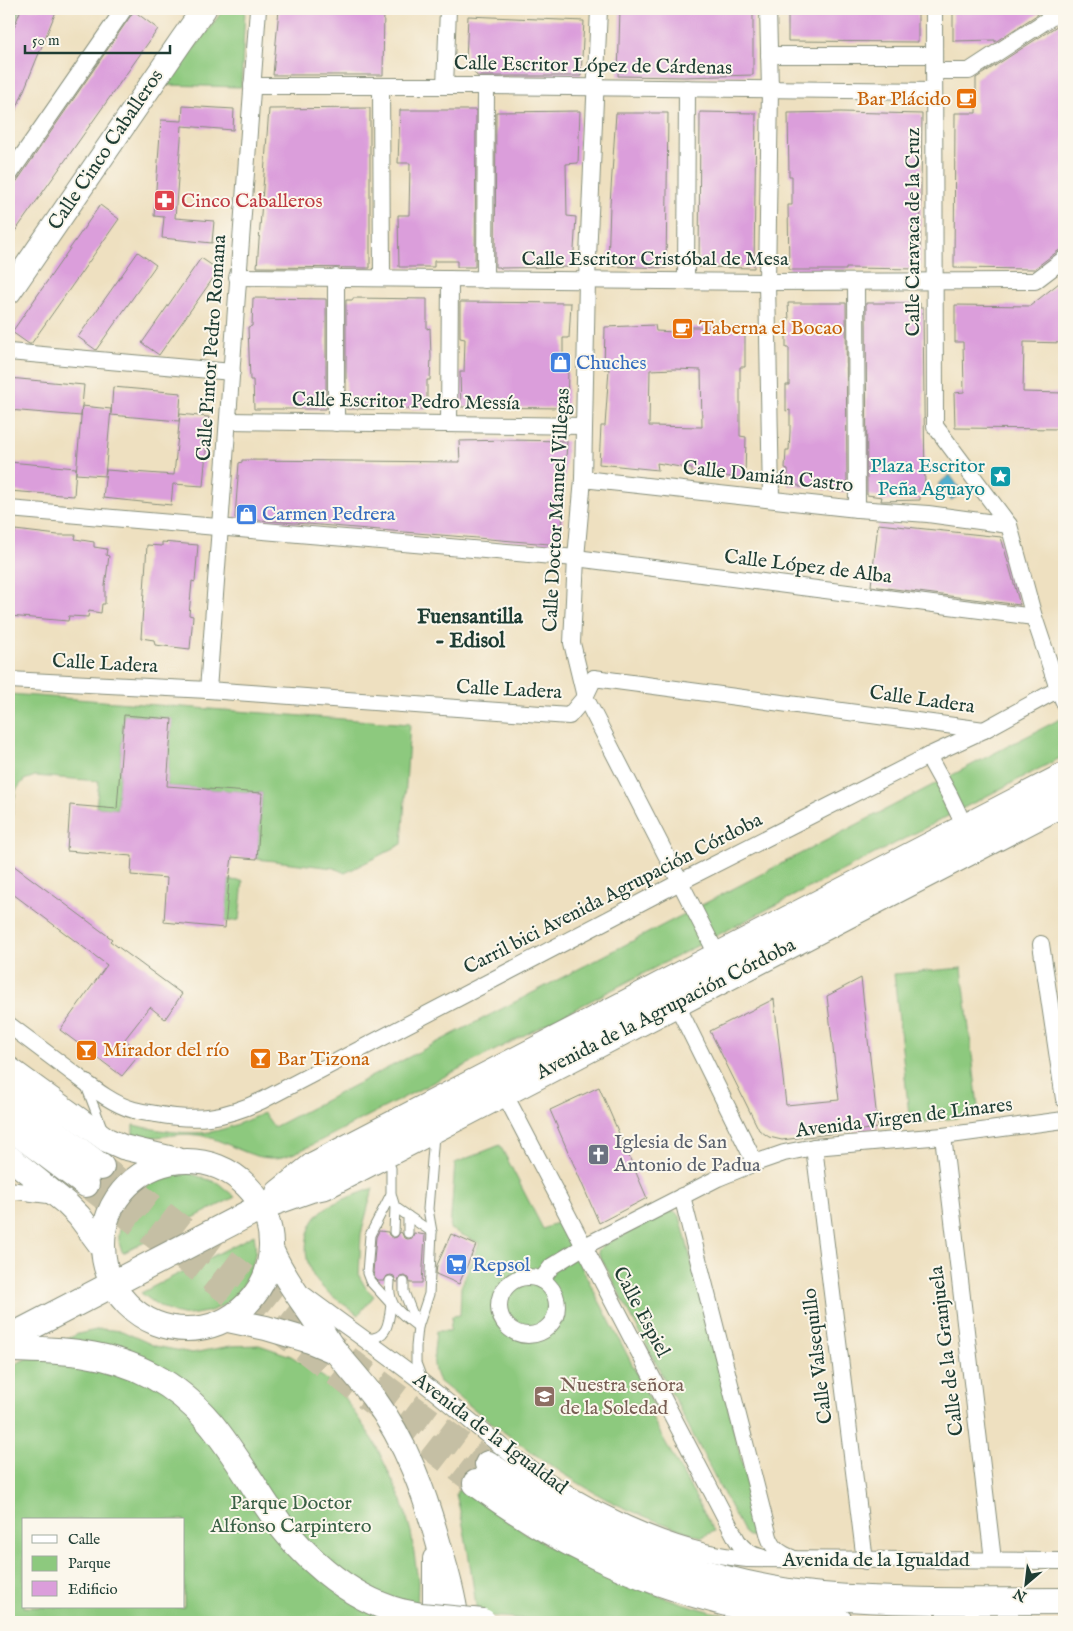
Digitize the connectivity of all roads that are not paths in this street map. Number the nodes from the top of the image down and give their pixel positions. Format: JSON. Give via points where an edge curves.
{"nodes":[{"id":1,"x":124,"y":9,"type":"edge"},
{"id":2,"x":204,"y":9,"type":"edge"},
{"id":3,"x":258,"y":9,"type":"edge"},
{"id":4,"x":448,"y":9,"type":"edge"},
{"id":5,"x":599,"y":9,"type":"edge"},
{"id":6,"x":768,"y":9,"type":"edge"},
{"id":7,"x":934,"y":9,"type":"edge"},
{"id":8,"x":1064,"y":9,"type":"edge"},
{"id":9,"x":769,"y":55,"type":"junction"},
{"id":10,"x":934,"y":63,"type":"junction"},
{"id":11,"x":252,"y":86,"type":"junction"},
{"id":12,"x":381,"y":86,"type":"junction"},
{"id":13,"x":445,"y":86,"type":"junction"},
{"id":14,"x":486,"y":86,"type":"junction"},
{"id":15,"x":596,"y":88,"type":"junction"},
{"id":16,"x":687,"y":88,"type":"junction"},
{"id":17,"x":770,"y":89,"type":"junction"},
{"id":18,"x":934,"y":91,"type":"junction"},
{"id":19,"x":9,"y":175,"type":"edge"},
{"id":20,"x":1064,"y":259,"type":"edge"},
{"id":21,"x":237,"y":277,"type":"junction"},
{"id":22,"x":336,"y":277,"type":"junction"},
{"id":23,"x":382,"y":277,"type":"junction"},
{"id":24,"x":450,"y":279,"type":"junction"},
{"id":25,"x":485,"y":280,"type":"junction"},
{"id":26,"x":587,"y":280,"type":"junction"},
{"id":27,"x":686,"y":281,"type":"junction"},
{"id":28,"x":767,"y":282,"type":"junction"},
{"id":29,"x":856,"y":282,"type":"junction"},
{"id":30,"x":934,"y":282,"type":"junction"},
{"id":31,"x":9,"y":292,"type":"edge"},
{"id":32,"x":9,"y":352,"type":"edge"},
{"id":33,"x":232,"y":372,"type":"junction"},
{"id":34,"x":229,"y":422,"type":"junction"},
{"id":35,"x":336,"y":422,"type":"junction"},
{"id":36,"x":449,"y":424,"type":"junction"},
{"id":37,"x":583,"y":426,"type":"junction"},
{"id":38,"x":583,"y":479,"type":"junction"},
{"id":39,"x":771,"y":498,"type":"junction"},
{"id":40,"x":9,"y":509,"type":"edge"},
{"id":41,"x":857,"y":509,"type":"junction"},
{"id":42,"x":1009,"y":524,"type":"junction"},
{"id":43,"x":220,"y":528,"type":"junction"},
{"id":44,"x":576,"y":558,"type":"junction"},
{"id":45,"x":1034,"y":617,"type":"junction"},
{"id":46,"x":9,"y":680,"type":"edge"},
{"id":47,"x":208,"y":690,"type":"junction"},
{"id":48,"x":1062,"y":692,"type":"edge"},
{"id":49,"x":585,"y":697,"type":"junction"},
{"id":50,"x":984,"y":730,"type":"junction"},
{"id":51,"x":928,"y":756,"type":"junction"},
{"id":52,"x":1064,"y":776,"type":"edge"},
{"id":53,"x":1064,"y":803,"type":"edge"},
{"id":54,"x":965,"y":828,"type":"junction"},
{"id":55,"x":680,"y":882,"type":"junction"},
{"id":56,"x":1041,"y":944,"type":"dead end"},
{"id":57,"x":724,"y":966,"type":"junction"},
{"id":58,"x":671,"y":993,"type":"junction"},
{"id":59,"x":9,"y":1024,"type":"edge"},
{"id":60,"x":9,"y":1069,"type":"edge"},
{"id":61,"x":85,"y":1082,"type":"junction"},
{"id":62,"x":504,"y":1093,"type":"junction"},
{"id":63,"x":9,"y":1098,"type":"edge"},
{"id":64,"x":1064,"y":1099,"type":"edge"},
{"id":65,"x":1064,"y":1120,"type":"edge"},
{"id":66,"x":444,"y":1124,"type":"junction"},
{"id":67,"x":9,"y":1126,"type":"edge"},
{"id":68,"x":943,"y":1136,"type":"junction"},
{"id":69,"x":107,"y":1140,"type":"junction"},
{"id":70,"x":814,"y":1147,"type":"junction"},
{"id":71,"x":9,"y":1157,"type":"edge"},
{"id":72,"x":179,"y":1161,"type":"junction"},
{"id":73,"x":373,"y":1161,"type":"junction"},
{"id":74,"x":755,"y":1163,"type":"junction"},
{"id":75,"x":9,"y":1190,"type":"edge"},
{"id":76,"x":391,"y":1194,"type":"junction"},
{"id":77,"x":682,"y":1196,"type":"junction"},
{"id":78,"x":59,"y":1197,"type":"junction"},
{"id":79,"x":263,"y":1206,"type":"junction"},
{"id":80,"x":395,"y":1206,"type":"junction"},
{"id":81,"x":408,"y":1216,"type":"junction"},
{"id":82,"x":394,"y":1232,"type":"dead end"},
{"id":83,"x":432,"y":1232,"type":"junction"},
{"id":84,"x":408,"y":1233,"type":"dead end"},
{"id":85,"x":102,"y":1247,"type":"junction"},
{"id":86,"x":583,"y":1247,"type":"junction"},
{"id":87,"x":272,"y":1251,"type":"junction"},
{"id":88,"x":541,"y":1280,"type":"dead end"},
{"id":89,"x":390,"y":1282,"type":"dead end"},
{"id":90,"x":404,"y":1282,"type":"dead end"},
{"id":91,"x":112,"y":1284,"type":"junction"},
{"id":92,"x":291,"y":1286,"type":"junction"},
{"id":93,"x":392,"y":1304,"type":"junction"},
{"id":94,"x":228,"y":1320,"type":"junction"},
{"id":95,"x":418,"y":1327,"type":"junction"},
{"id":96,"x":360,"y":1337,"type":"junction"},
{"id":97,"x":9,"y":1338,"type":"edge"},
{"id":98,"x":9,"y":1349,"type":"edge"},
{"id":99,"x":336,"y":1352,"type":"junction"},
{"id":100,"x":426,"y":1385,"type":"junction"},
{"id":101,"x":434,"y":1527,"type":"junction"},
{"id":102,"x":772,"y":1559,"type":"junction"},
{"id":103,"x":804,"y":1560,"type":"junction"},
{"id":104,"x":993,"y":1560,"type":"junction"},
{"id":105,"x":865,"y":1561,"type":"junction"},
{"id":106,"x":1064,"y":1561,"type":"edge"},
{"id":107,"x":1064,"y":1601,"type":"edge"},
{"id":108,"x":435,"y":1622,"type":"edge"},
{"id":109,"x":457,"y":1622,"type":"edge"},
{"id":110,"x":483,"y":1622,"type":"edge"},
{"id":111,"x":840,"y":1622,"type":"edge"}],
"edges":[{"from":1,"to":19,"type":"street"},
{"from":2,"to":31,"type":"main road","name":"Calle Cinco Caballeros"},
{"from":3,"to":11,"type":"street","name":"Calle Pintor Pedro Romana"},
{"from":4,"to":13,"type":"street"},
{"from":5,"to":15,"type":"street","name":"Calle Doctor Manuel Villegas"},
{"from":6,"to":9,"type":"street"},
{"from":7,"to":10,"type":"street","name":"Calle Caravaca de la Cruz"},
{"from":8,"to":10,"type":"street","via":[[969,71]]},
{"from":9,"to":10,"type":"street"},
{"from":9,"to":17,"type":"street"},
{"from":10,"to":18,"type":"street","name":"Calle Caravaca de la Cruz"},
{"from":11,"to":12,"type":"street","name":"Calle Escritor López de Cárdenas"},
{"from":11,"to":21,"type":"street","name":"Calle Pintor Pedro Romana"},
{"from":12,"to":13,"type":"street","name":"Calle Escritor López de Cárdenas"},
{"from":12,"to":23,"type":"street"},
{"from":13,"to":14,"type":"street","name":"Calle Escritor López de Cárdenas"},
{"from":14,"to":15,"type":"street","name":"Calle Escritor López de Cárdenas"},
{"from":14,"to":25,"type":"street"},
{"from":15,"to":16,"type":"street","name":"Calle Escritor López de Cárdenas"},
{"from":15,"to":26,"type":"street","name":"Calle Doctor Manuel Villegas"},
{"from":16,"to":17,"type":"street","name":"Calle Escritor López de Cárdenas"},
{"from":16,"to":27,"type":"street"},
{"from":17,"to":18,"type":"street","name":"Calle Escritor López de Cárdenas"},
{"from":17,"to":28,"type":"street"},
{"from":18,"to":30,"type":"street","name":"Calle Caravaca de la Cruz"},
{"from":20,"to":30,"type":"street","name":"Calle Escritor Cristóbal de Mesa","via":[[1035,282]]},
{"from":21,"to":22,"type":"street","name":"Calle Escritor Cristóbal de Mesa"},
{"from":21,"to":33,"type":"street","name":"Calle Pintor Pedro Romana"},
{"from":22,"to":23,"type":"street","name":"Calle Escritor Cristóbal de Mesa"},
{"from":22,"to":35,"type":"street"},
{"from":23,"to":24,"type":"street","name":"Calle Escritor Cristóbal de Mesa"},
{"from":24,"to":25,"type":"street","name":"Calle Escritor Cristóbal de Mesa"},
{"from":24,"to":36,"type":"street"},
{"from":25,"to":26,"type":"street","name":"Calle Escritor Cristóbal de Mesa"},
{"from":26,"to":27,"type":"street","name":"Calle Escritor Cristóbal de Mesa"},
{"from":26,"to":37,"type":"street","name":"Calle Doctor Manuel Villegas"},
{"from":27,"to":28,"type":"street","name":"Calle Escritor Cristóbal de Mesa"},
{"from":28,"to":29,"type":"street","name":"Calle Escritor Cristóbal de Mesa"},
{"from":28,"to":39,"type":"street"},
{"from":29,"to":30,"type":"street","name":"Calle Escritor Cristóbal de Mesa"},
{"from":29,"to":41,"type":"street"},
{"from":30,"to":42,"type":"street","name":"Calle Caravaca de la Cruz","via":[[935,426]]},
{"from":32,"to":33,"type":"street"},
{"from":33,"to":34,"type":"street","name":"Calle Pintor Pedro Romana"},
{"from":34,"to":35,"type":"street","name":"Calle Escritor Pedro Messía"},
{"from":34,"to":43,"type":"street","name":"Calle Pintor Pedro Romana"},
{"from":35,"to":36,"type":"street","name":"Calle Escritor Pedro Messía"},
{"from":36,"to":37,"type":"street","name":"Calle Escritor Pedro Messía"},
{"from":37,"to":38,"type":"street","name":"Calle Doctor Manuel Villegas"},
{"from":38,"to":39,"type":"street","name":"Calle Damián Castro"},
{"from":38,"to":44,"type":"street","name":"Calle Doctor Manuel Villegas"},
{"from":39,"to":41,"type":"street","name":"Calle Damián Castro"},
{"from":40,"to":43,"type":"street","name":"Calle López de Alba"},
{"from":41,"to":42,"type":"street","name":"Calle Damián Castro"},
{"from":42,"to":45,"type":"street"},
{"from":43,"to":44,"type":"street","name":"Calle López de Alba"},
{"from":43,"to":47,"type":"street","name":"Calle Pintor Pedro Romana"},
{"from":44,"to":45,"type":"street","name":"Calle López de Alba"},
{"from":44,"to":49,"type":"street","name":"Calle Doctor Manuel Villegas","via":[[572,643]]},
{"from":45,"to":48,"type":"street"},
{"from":46,"to":47,"type":"street","name":"Calle Ladera"},
{"from":47,"to":49,"type":"street","name":"Calle Ladera","via":[[569,716]]},
{"from":48,"to":50,"type":"street","name":"Carril bici Avenida Agrupación Córdoba"},
{"from":49,"to":50,"type":"street","name":"Calle Ladera","via":[[594,678]]},
{"from":49,"to":55,"type":"street","name":"Calle Doctor Manuel Villegas"},
{"from":50,"to":51,"type":"street","name":"Carril bici Avenida Agrupación Córdoba"},
{"from":51,"to":54,"type":"street"},
{"from":51,"to":55,"type":"street","name":"Carril bici Avenida Agrupación Córdoba"},
{"from":52,"to":54,"type":"main road","name":"Avenida de la Agrupación Córdoba"},
{"from":53,"to":57,"type":"main road","name":"Avenida de la Agrupación Córdoba"},
{"from":54,"to":57,"type":"main road","name":"Avenida de la Agrupación Córdoba"},
{"from":55,"to":57,"type":"street","name":"Calle Doctor Manuel Villegas"},
{"from":55,"to":61,"type":"street","name":"Carril bici Avenida Agrupación Córdoba","via":[[247,1108],[218,1117],[175,1118],[134,1110]]},
{"from":56,"to":64,"type":"street"},
{"from":57,"to":58,"type":"main road","name":"Avenida de la Agrupación Córdoba"},
{"from":58,"to":62,"type":"main road","name":"Avenida de la Agrupación Córdoba"},
{"from":58,"to":74,"type":"street"},
{"from":58,"to":79,"type":"main road","name":"Avenida de la Agrupación Córdoba","via":[[314,1165]]},
{"from":59,"to":61,"type":"street","name":"Carril bici Avenida Agrupación Córdoba"},
{"from":60,"to":69,"type":"main road"},
{"from":61,"to":69,"type":"lane"},
{"from":62,"to":66,"type":"main road","name":"Avenida de la Agrupación Córdoba"},
{"from":62,"to":86,"type":"street","name":"Calle Espiel"},
{"from":63,"to":67,"type":"main road","via":[[93,1175]]},
{"from":65,"to":68,"type":"street","name":"Avenida Virgen de Linares"},
{"from":66,"to":73,"type":"main road","name":"Avenida de la Agrupación Córdoba"},
{"from":66,"to":83,"type":"lane","via":[[433,1138],[428,1209]]},
{"from":68,"to":70,"type":"street","name":"Avenida Virgen de Linares"},
{"from":68,"to":104,"type":"street","name":"Calle de la Granjuela"},
{"from":69,"to":72,"type":"main road"},
{"from":70,"to":74,"type":"street","name":"Avenida Virgen de Linares"},
{"from":70,"to":105,"type":"street","name":"Calle Valsequillo"},
{"from":71,"to":78,"type":"main road"},
{"from":72,"to":79,"type":"main road","via":[[204,1162],[227,1171],[247,1186]]},
{"from":72,"to":85,"type":"main road","via":[[154,1167],[132,1180],[116,1199],[105,1222]]},
{"from":73,"to":76,"type":"lane","via":[[387,1162],[391,1168]]},
{"from":73,"to":79,"type":"main road","name":"Avenida de la Agrupación Córdoba","via":[[325,1186]]},
{"from":74,"to":77,"type":"street","name":"Avenida Virgen de Linares"},
{"from":75,"to":78,"type":"street"},
{"from":76,"to":80,"type":"lane"},
{"from":76,"to":93,"type":"lane","via":[[370,1235],[368,1273],[370,1282]]},
{"from":77,"to":86,"type":"street","name":"Avenida Virgen de Linares"},
{"from":77,"to":103,"type":"street","via":[[771,1543],[780,1553]]},
{"from":78,"to":85,"type":"main road","via":[[79,1216]]},
{"from":79,"to":87,"type":"main road","via":[[271,1228]]},
{"from":79,"to":91,"type":"main road","name":"Avenida de la Agrupación Córdoba"},
{"from":80,"to":81,"type":"lane"},
{"from":80,"to":82,"type":"lane"},
{"from":81,"to":83,"type":"lane"},
{"from":81,"to":84,"type":"lane"},
{"from":83,"to":95,"type":"lane","via":[[428,1294]]},
{"from":85,"to":91,"type":"main road"},
{"from":86,"to":88,"type":"street","name":"Avenida Virgen de Linares","via":[[552,1266]]},
{"from":86,"to":102,"type":"street","name":"Calle Espiel","via":[[741,1547],[752,1555]]},
{"from":87,"to":92,"type":"main road"},
{"from":87,"to":94,"type":"main road","via":[[268,1272],[259,1291]]},
{"from":89,"to":93,"type":"lane"},
{"from":90,"to":95,"type":"lane","via":[[404,1292]]},
{"from":91,"to":94,"type":"main road","via":[[127,1305],[149,1320],[175,1329],[202,1328]]},
{"from":91,"to":97,"type":"main road","name":"Avenida de la Agrupación Córdoba"},
{"from":92,"to":96,"type":"street","name":"Avenida de la Igualdad"},
{"from":92,"to":99,"type":"main road"},
{"from":93,"to":95,"type":"lane"},
{"from":93,"to":96,"type":"lane","via":[[385,1332],[372,1338]]},
{"from":94,"to":99,"type":"main road","via":[[310,1341]]},
{"from":95,"to":100,"type":"lane","via":[[416,1364]]},
{"from":96,"to":100,"type":"street","name":"Avenida de la Igualdad"},
{"from":98,"to":110,"type":"main road","bridge":true,"via":[[64,1350],[116,1360],[171,1387],[212,1425],[267,1506],[302,1550],[332,1576],[365,1598],[401,1612]]},
{"from":99,"to":101,"type":"main road","via":[[374,1398],[398,1435],[418,1477]]},
{"from":100,"to":102,"type":"street","name":"Avenida de la Igualdad","via":[[518,1460],[591,1506],[701,1552],[726,1557]]},
{"from":101,"to":108,"type":"main road"},
{"from":101,"to":109,"type":"main road"},
{"from":102,"to":103,"type":"street","name":"Avenida de la Igualdad"},
{"from":103,"to":105,"type":"street","name":"Avenida de la Igualdad"},
{"from":104,"to":105,"type":"street","name":"Avenida de la Igualdad"},
{"from":104,"to":106,"type":"street","name":"Avenida de la Igualdad"},
{"from":107,"to":111,"type":"main road","name":"Avenida de la Igualdad","via":[[822,1596],[732,1580],[657,1558],[622,1543],[518,1485],[482,1474],[500,1501],[558,1537],[616,1566],[725,1603],[811,1620]]}]}
